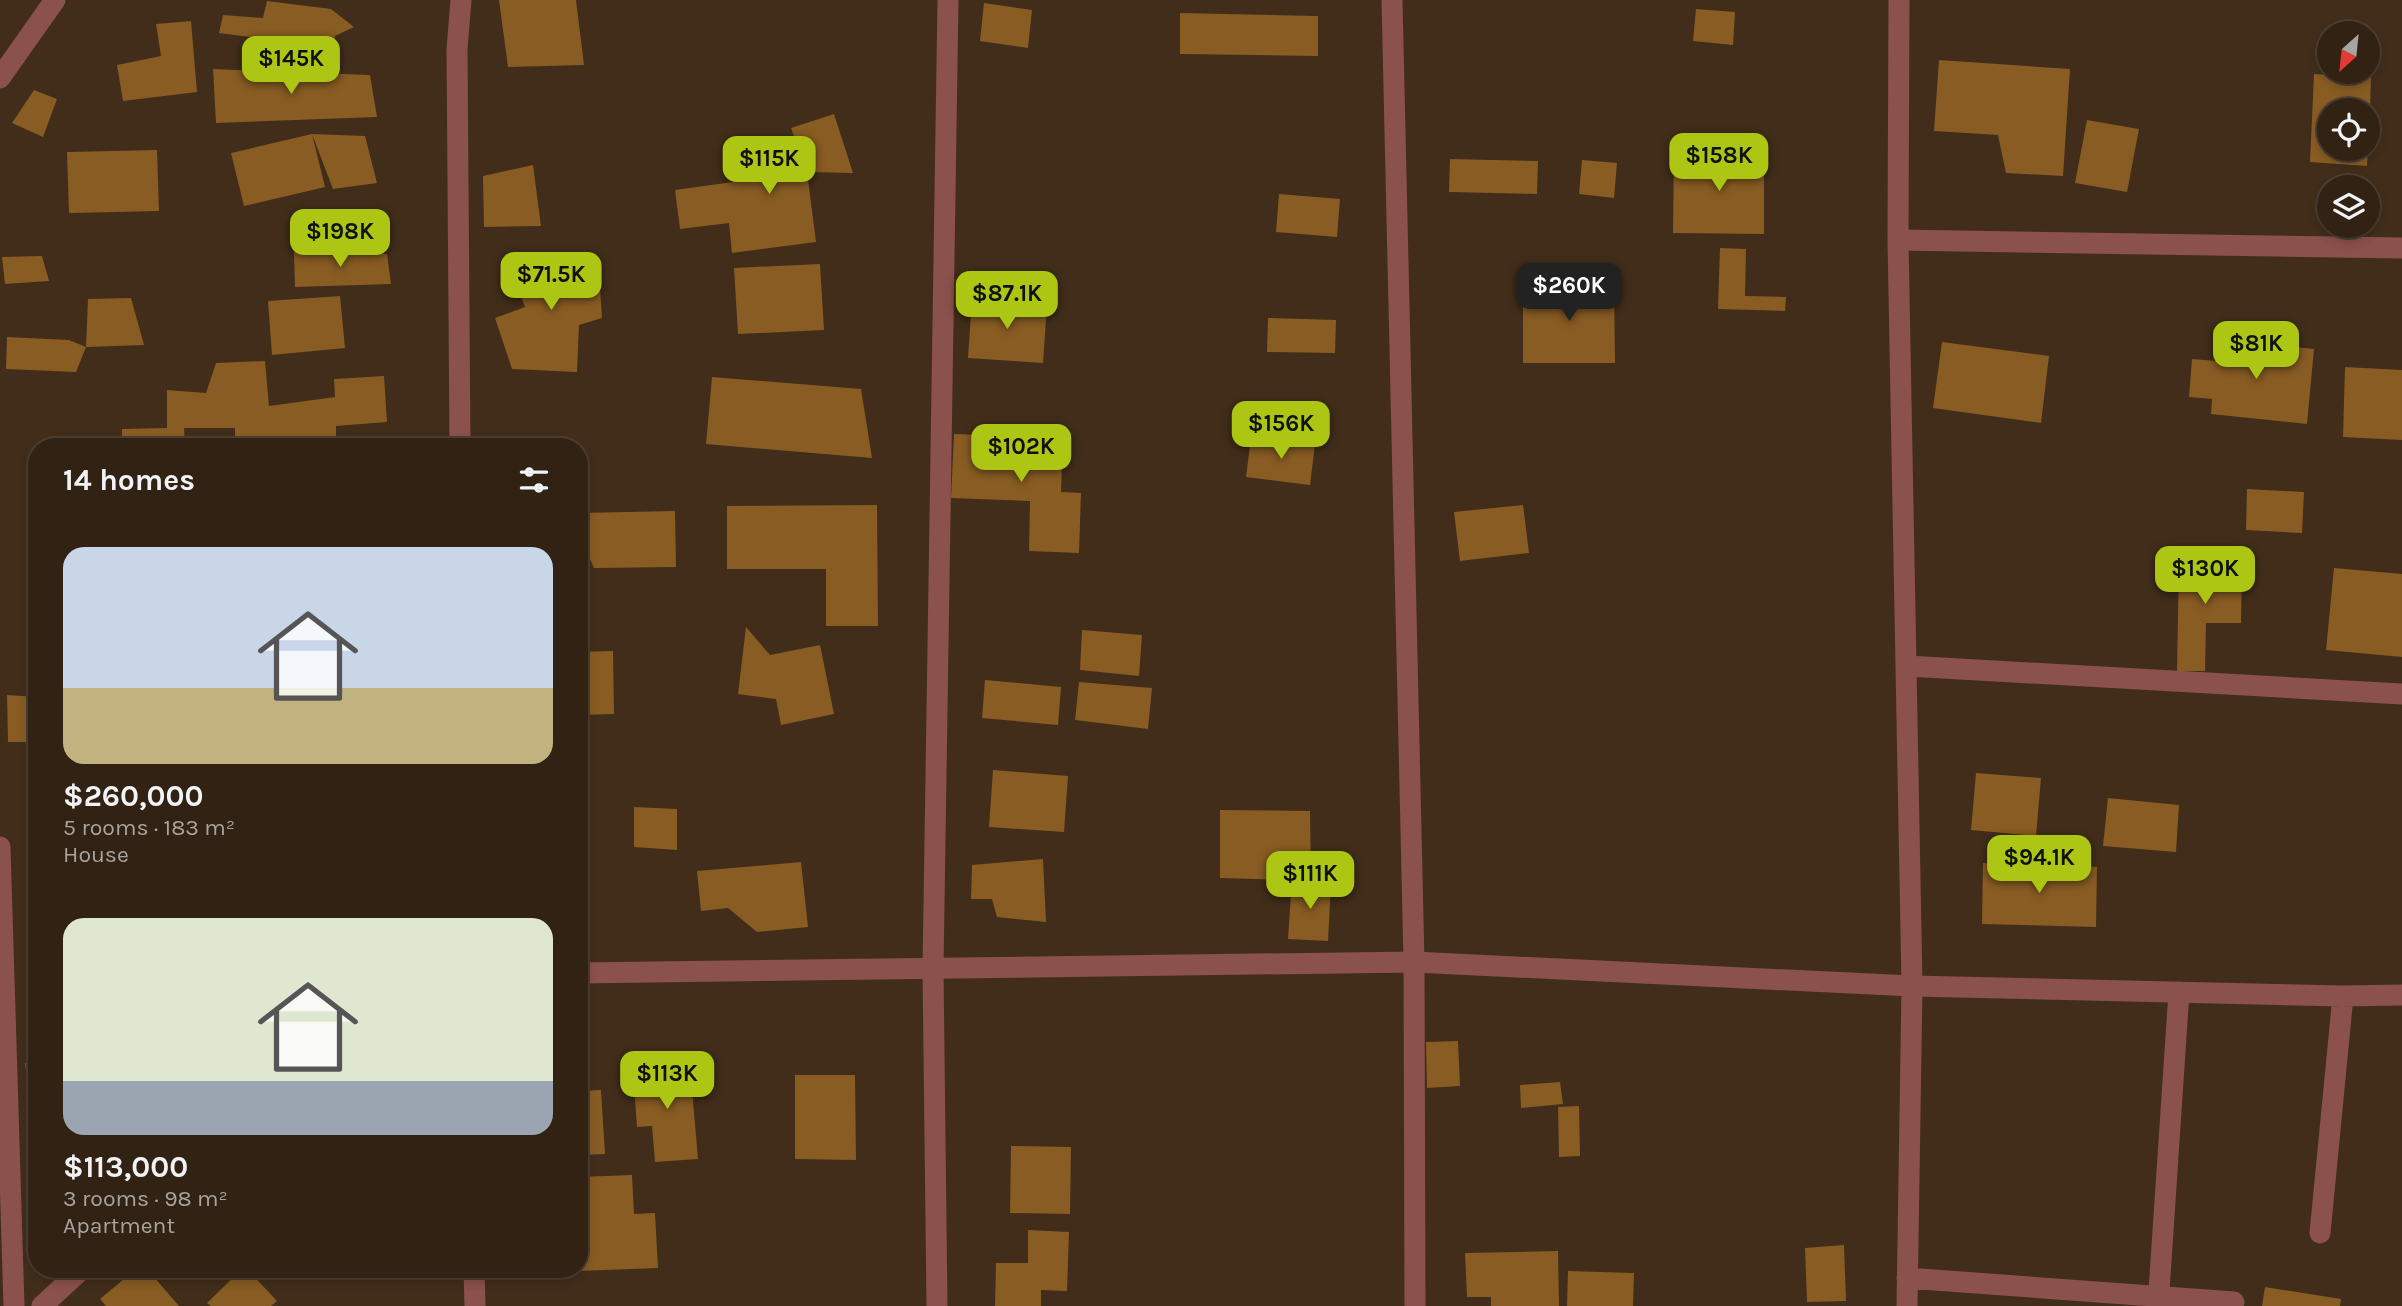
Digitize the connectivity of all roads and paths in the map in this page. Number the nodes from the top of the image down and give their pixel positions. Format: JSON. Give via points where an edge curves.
{"nodes":[{"id":1,"x":54,"y":0,"type":"edge"},
{"id":2,"x":461,"y":0,"type":"edge"},
{"id":3,"x":948,"y":0,"type":"edge"},
{"id":4,"x":1392,"y":0,"type":"edge"},
{"id":5,"x":1899,"y":0,"type":"edge"},
{"id":6,"x":0,"y":78,"type":"edge"},
{"id":7,"x":1898,"y":240,"type":"junction"},
{"id":8,"x":2402,"y":248,"type":"edge"},
{"id":9,"x":460,"y":438,"type":"edge"},
{"id":10,"x":1907,"y":666,"type":"junction"},
{"id":11,"x":2402,"y":694,"type":"edge"},
{"id":12,"x":0,"y":847,"type":"edge"},
{"id":13,"x":1414,"y":962,"type":"junction"},
{"id":14,"x":933,"y":969,"type":"junction"},
{"id":15,"x":588,"y":973,"type":"edge"},
{"id":16,"x":1912,"y":986,"type":"junction"},
{"id":17,"x":2179,"y":992,"type":"junction"},
{"id":18,"x":2402,"y":995,"type":"edge"},
{"id":19,"x":2343,"y":996,"type":"junction"},
{"id":20,"x":2320,"y":1233,"type":"dead end"},
{"id":21,"x":72,"y":1278,"type":"edge"},
{"id":22,"x":474,"y":1278,"type":"edge"},
{"id":23,"x":1907,"y":1278,"type":"junction"},
{"id":24,"x":2159,"y":1301,"type":"edge"},
{"id":25,"x":2234,"y":1302,"type":"dead end"},
{"id":26,"x":14,"y":1306,"type":"edge"},
{"id":27,"x":42,"y":1306,"type":"edge"},
{"id":28,"x":475,"y":1306,"type":"edge"},
{"id":29,"x":937,"y":1306,"type":"edge"},
{"id":30,"x":1415,"y":1306,"type":"edge"},
{"id":31,"x":1907,"y":1306,"type":"edge"}],
"edges":[{"from":1,"to":6,"type":"street"},
{"from":2,"to":9,"type":"street","via":[[457,49]]},
{"from":3,"to":14,"type":"street"},
{"from":4,"to":13,"type":"street"},
{"from":5,"to":7,"type":"street"},
{"from":7,"to":8,"type":"street"},
{"from":7,"to":10,"type":"street"},
{"from":10,"to":11,"type":"street"},
{"from":10,"to":16,"type":"street"},
{"from":12,"to":26,"type":"street"},
{"from":13,"to":14,"type":"street"},
{"from":13,"to":16,"type":"street"},
{"from":13,"to":30,"type":"street"},
{"from":14,"to":15,"type":"street"},
{"from":14,"to":29,"type":"street"},
{"from":16,"to":17,"type":"street"},
{"from":16,"to":23,"type":"street"},
{"from":17,"to":19,"type":"street"},
{"from":17,"to":24,"type":"street"},
{"from":18,"to":19,"type":"street"},
{"from":19,"to":20,"type":"street"},
{"from":21,"to":27,"type":"street"},
{"from":22,"to":28,"type":"street"},
{"from":23,"to":24,"type":"street"},
{"from":23,"to":31,"type":"street"},
{"from":24,"to":25,"type":"street"}]}
